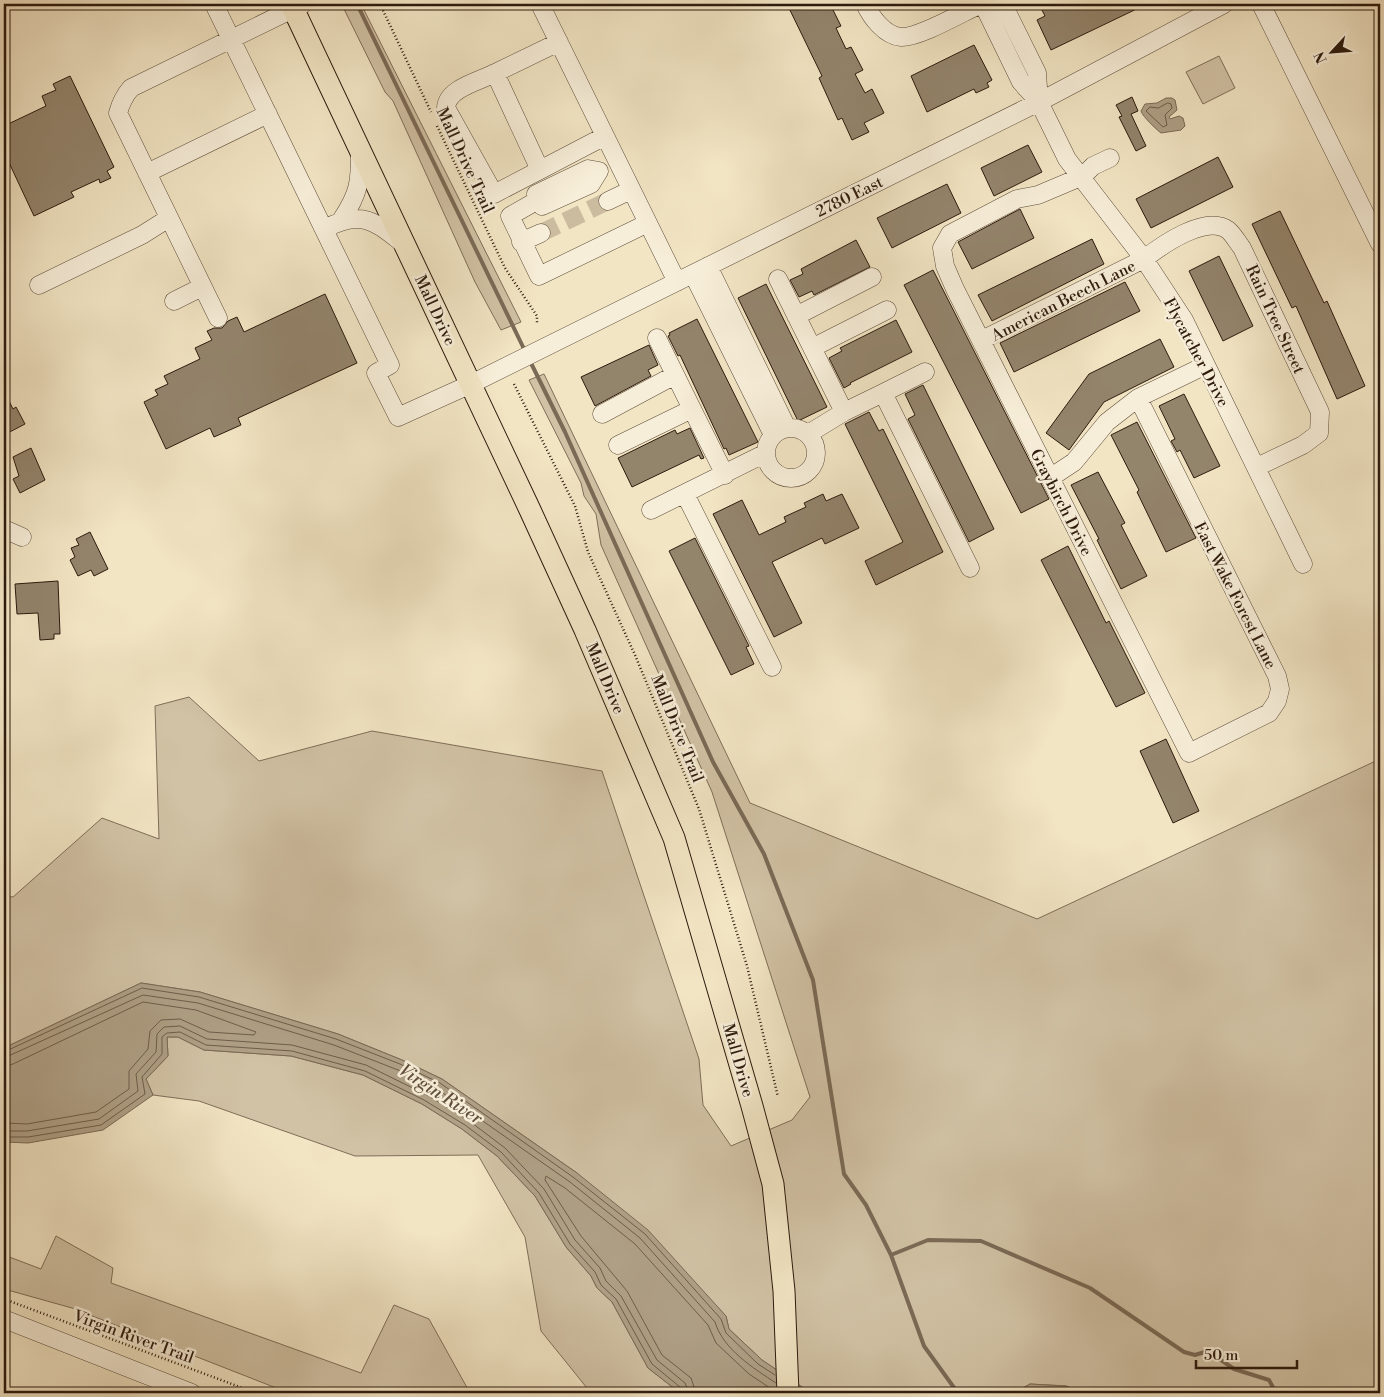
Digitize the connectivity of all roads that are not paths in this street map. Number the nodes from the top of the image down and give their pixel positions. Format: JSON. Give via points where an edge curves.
{"nodes":[{"id":1,"x":214,"y":4,"type":"edge"},
{"id":2,"x":540,"y":4,"type":"edge"},
{"id":3,"x":865,"y":4,"type":"edge"},
{"id":4,"x":982,"y":4,"type":"edge"},
{"id":5,"x":1004,"y":4,"type":"edge"},
{"id":6,"x":1224,"y":4,"type":"edge"},
{"id":7,"x":1261,"y":4,"type":"edge"},
{"id":8,"x":296,"y":5,"type":"edge"},
{"id":9,"x":232,"y":39,"type":"junction"},
{"id":10,"x":559,"y":42,"type":"junction"},
{"id":11,"x":495,"y":73,"type":"junction"},
{"id":12,"x":1039,"y":102,"type":"junction"},
{"id":13,"x":268,"y":114,"type":"junction"},
{"id":14,"x":605,"y":136,"type":"junction"},
{"id":15,"x":360,"y":149,"type":"junction"},
{"id":16,"x":1110,"y":158,"type":"dead end"},
{"id":17,"x":618,"y":162,"type":"junction"},
{"id":18,"x":540,"y":170,"type":"junction"},
{"id":19,"x":147,"y":173,"type":"junction"},
{"id":20,"x":1083,"y":176,"type":"junction"},
{"id":21,"x":632,"y":190,"type":"junction"},
{"id":22,"x":608,"y":201,"type":"tunnel mouth"},
{"id":23,"x":169,"y":218,"type":"junction"},
{"id":24,"x":342,"y":220,"type":"junction"},
{"id":25,"x":648,"y":223,"type":"junction"},
{"id":26,"x":324,"y":229,"type":"junction"},
{"id":27,"x":541,"y":233,"type":"tunnel mouth"},
{"id":28,"x":521,"y":242,"type":"junction"},
{"id":29,"x":1380,"y":244,"type":"edge"},
{"id":30,"x":405,"y":246,"type":"junction"},
{"id":31,"x":1144,"y":259,"type":"junction"},
{"id":32,"x":701,"y":270,"type":"junction"},
{"id":33,"x":872,"y":277,"type":"dead end"},
{"id":34,"x":778,"y":279,"type":"dead end"},
{"id":35,"x":677,"y":282,"type":"junction"},
{"id":36,"x":39,"y":285,"type":"dead end"},
{"id":37,"x":202,"y":287,"type":"junction"},
{"id":38,"x":174,"y":301,"type":"dead end"},
{"id":39,"x":887,"y":310,"type":"dead end"},
{"id":40,"x":796,"y":316,"type":"junction"},
{"id":41,"x":218,"y":318,"type":"dead end"},
{"id":42,"x":656,"y":338,"type":"dead end"},
{"id":43,"x":982,"y":340,"type":"junction"},
{"id":44,"x":812,"y":348,"type":"junction"},
{"id":45,"x":1206,"y":365,"type":"junction"},
{"id":46,"x":925,"y":372,"type":"dead end"},
{"id":47,"x":675,"y":375,"type":"junction"},
{"id":48,"x":470,"y":384,"type":"junction"},
{"id":49,"x":883,"y":393,"type":"junction"},
{"id":50,"x":1138,"y":398,"type":"junction"},
{"id":51,"x":692,"y":409,"type":"junction"},
{"id":52,"x":844,"y":412,"type":"junction"},
{"id":53,"x":602,"y":414,"type":"dead end"},
{"id":54,"x":780,"y":432,"type":"junction"},
{"id":55,"x":808,"y":434,"type":"junction"},
{"id":56,"x":618,"y":446,"type":"dead end"},
{"id":57,"x":766,"y":453,"type":"junction"},
{"id":58,"x":1257,"y":467,"type":"junction"},
{"id":59,"x":725,"y":475,"type":"junction"},
{"id":60,"x":1050,"y":478,"type":"junction"},
{"id":61,"x":685,"y":494,"type":"junction"},
{"id":62,"x":651,"y":510,"type":"dead end"},
{"id":63,"x":4,"y":529,"type":"edge"},
{"id":64,"x":22,"y":538,"type":"dead end"},
{"id":65,"x":1303,"y":564,"type":"dead end"},
{"id":66,"x":970,"y":568,"type":"dead end"},
{"id":67,"x":772,"y":666,"type":"dead end"},
{"id":68,"x":1189,"y":753,"type":"joint"},
{"id":69,"x":4,"y":1320,"type":"edge"},
{"id":70,"x":192,"y":1393,"type":"edge"},
{"id":71,"x":788,"y":1393,"type":"edge"}],
"edges":[{"from":1,"to":9,"type":"street"},
{"from":2,"to":10,"type":"street"},
{"from":3,"to":4,"type":"street","via":[[881,27],[900,37],[916,35]]},
{"from":4,"to":12,"type":"street","name":"Flycatcher Drive","via":[[1021,82]]},
{"from":5,"to":12,"type":"street","name":"Flycatcher Drive","via":[[1037,73]]},
{"from":6,"to":12,"type":"street","name":"2780 East"},
{"from":7,"to":29,"type":"street"},
{"from":8,"to":9,"type":"street"},
{"from":8,"to":15,"type":"main road","name":"Mall Drive"},
{"from":9,"to":13,"type":"street"},
{"from":9,"to":19,"type":"street","via":[[131,88],[122,98],[118,113]]},
{"from":10,"to":11,"type":"street"},
{"from":10,"to":14,"type":"street"},
{"from":11,"to":18,"type":"street"},
{"from":11,"to":18,"type":"street","via":[[451,94],[446,108],[494,194]]},
{"from":12,"to":20,"type":"street","name":"Flycatcher Drive","via":[[1067,159]]},
{"from":12,"to":32,"type":"street","name":"2780 East"},
{"from":13,"to":19,"type":"street"},
{"from":13,"to":26,"type":"street"},
{"from":14,"to":17,"type":"street"},
{"from":14,"to":18,"type":"street"},
{"from":15,"to":24,"type":"street","via":[[356,198]]},
{"from":15,"to":30,"type":"main road","name":"Mall Drive"},
{"from":16,"to":20,"type":"street","via":[[1093,166]]},
{"from":17,"to":21,"type":"street"},
{"from":17,"to":28,"type":"street","via":[[598,171],[588,169],[510,216]]},
{"from":19,"to":23,"type":"street"},
{"from":20,"to":31,"type":"street","name":"Flycatcher Drive"},
{"from":20,"to":43,"type":"street","name":"Graybirch Drive","via":[[1009,202],[950,234],[942,248],[945,266]]},
{"from":21,"to":22,"type":"street"},
{"from":21,"to":25,"type":"street"},
{"from":23,"to":36,"type":"street","via":[[142,235]]},
{"from":23,"to":37,"type":"street"},
{"from":24,"to":26,"type":"street"},
{"from":24,"to":30,"type":"street","via":[[363,218],[379,225]]},
{"from":25,"to":28,"type":"street","via":[[539,276]]},
{"from":25,"to":35,"type":"street"},
{"from":26,"to":48,"type":"street","name":"2780 East","via":[[390,365],[376,373],[398,417]]},
{"from":27,"to":28,"type":"street"},
{"from":30,"to":48,"type":"main road","name":"Mall Drive"},
{"from":31,"to":43,"type":"street","name":"American Beech Lane"},
{"from":31,"to":45,"type":"street","name":"Flycatcher Drive","via":[[1184,320]]},
{"from":31,"to":58,"type":"street","name":"Rain Tree Street","via":[[1162,245],[1213,224],[1228,230],[1242,248],[1320,412],[1318,433],[1303,445]]},
{"from":32,"to":35,"type":"street","name":"2780 East"},
{"from":32,"to":54,"type":"street"},
{"from":33,"to":40,"type":"street"},
{"from":34,"to":40,"type":"street"},
{"from":35,"to":48,"type":"street","name":"2780 East"},
{"from":37,"to":38,"type":"street"},
{"from":37,"to":41,"type":"street"},
{"from":39,"to":44,"type":"street"},
{"from":40,"to":44,"type":"street"},
{"from":42,"to":47,"type":"street"},
{"from":43,"to":60,"type":"street","name":"Graybirch Drive"},
{"from":44,"to":52,"type":"street"},
{"from":45,"to":50,"type":"street"},
{"from":45,"to":58,"type":"street","name":"Flycatcher Drive"},
{"from":46,"to":49,"type":"street"},
{"from":47,"to":51,"type":"street"},
{"from":47,"to":53,"type":"street"},
{"from":48,"to":71,"type":"main road","name":"Mall Drive","via":[[585,630],[674,838],[772,1184],[784,1291]]},
{"from":49,"to":52,"type":"street"},
{"from":49,"to":66,"type":"street"},
{"from":50,"to":60,"type":"street","via":[[1107,422],[1074,462]]},
{"from":50,"to":68,"type":"street","name":"East Wake Forest Lane","via":[[1277,676],[1280,689],[1269,713]]},
{"from":51,"to":56,"type":"street"},
{"from":51,"to":59,"type":"street"},
{"from":52,"to":55,"type":"street"},
{"from":54,"to":55,"type":"street","via":[[795,428]]},
{"from":54,"to":57,"type":"street","via":[[769,440]]},
{"from":55,"to":57,"type":"street","via":[[814,441],[816,457],[814,465],[802,476],[786,478],[778,474],[768,462]]},
{"from":57,"to":59,"type":"street"},
{"from":58,"to":65,"type":"street","name":"Flycatcher Drive"},
{"from":59,"to":61,"type":"street"},
{"from":60,"to":68,"type":"street","name":"Graybirch Drive"},
{"from":61,"to":62,"type":"street"},
{"from":61,"to":67,"type":"street"},
{"from":63,"to":64,"type":"street"},
{"from":69,"to":70,"type":"street"}]}
